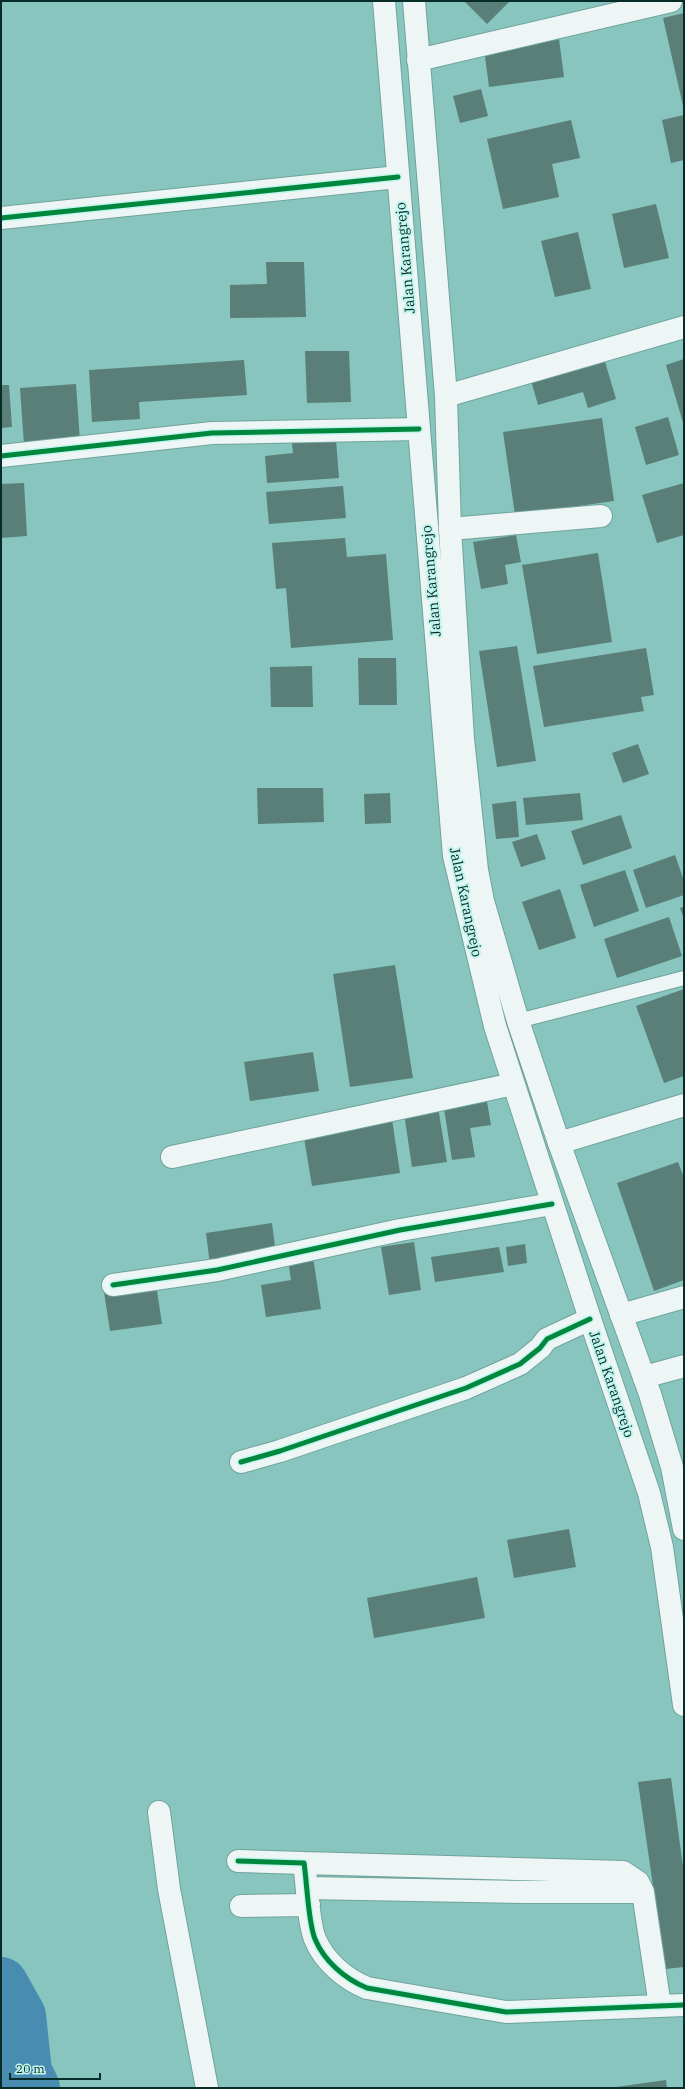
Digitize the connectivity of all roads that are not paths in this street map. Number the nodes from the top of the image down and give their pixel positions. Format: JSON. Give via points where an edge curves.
{"nodes":[{"id":1,"x":384,"y":1,"type":"edge"},
{"id":2,"x":414,"y":1,"type":"edge"},
{"id":3,"x":671,"y":1,"type":"edge"},
{"id":4,"x":418,"y":60,"type":"junction"},
{"id":5,"x":398,"y":177,"type":"junction"},
{"id":6,"x":1,"y":218,"type":"edge"},
{"id":7,"x":684,"y":327,"type":"edge"},
{"id":8,"x":446,"y":396,"type":"junction"},
{"id":9,"x":419,"y":430,"type":"junction"},
{"id":10,"x":1,"y":456,"type":"edge"},
{"id":11,"x":601,"y":516,"type":"dead end"},
{"id":12,"x":450,"y":529,"type":"junction"},
{"id":13,"x":684,"y":978,"type":"edge"},
{"id":14,"x":518,"y":1021,"type":"junction"},
{"id":15,"x":513,"y":1084,"type":"junction"},
{"id":16,"x":684,"y":1105,"type":"edge"},
{"id":17,"x":559,"y":1143,"type":"junction"},
{"id":18,"x":172,"y":1157,"type":"dead end"},
{"id":19,"x":552,"y":1204,"type":"junction"},
{"id":20,"x":113,"y":1284,"type":"dead end"},
{"id":21,"x":684,"y":1297,"type":"edge"},
{"id":22,"x":621,"y":1315,"type":"junction"},
{"id":23,"x":590,"y":1319,"type":"junction"},
{"id":24,"x":684,"y":1366,"type":"edge"},
{"id":25,"x":644,"y":1378,"type":"junction"},
{"id":26,"x":241,"y":1462,"type":"dead end"},
{"id":27,"x":684,"y":1529,"type":"edge"},
{"id":28,"x":684,"y":1705,"type":"edge"},
{"id":29,"x":159,"y":1812,"type":"dead end"},
{"id":30,"x":238,"y":1861,"type":"dead end"},
{"id":31,"x":304,"y":1863,"type":"junction"},
{"id":32,"x":643,"y":1892,"type":"junction"},
{"id":33,"x":308,"y":1896,"type":"junction"},
{"id":34,"x":241,"y":1906,"type":"dead end"},
{"id":35,"x":684,"y":2005,"type":"edge"},
{"id":36,"x":660,"y":2006,"type":"junction"},
{"id":37,"x":207,"y":2088,"type":"edge"}],
"edges":[{"from":1,"to":5,"type":"street","name":"Jalan Karangrejo"},
{"from":2,"to":4,"type":"street","name":"Jalan Karangrejo"},
{"from":3,"to":4,"type":"street"},
{"from":4,"to":8,"type":"street","name":"Jalan Karangrejo"},
{"from":5,"to":6,"type":"street"},
{"from":5,"to":9,"type":"street","name":"Jalan Karangrejo"},
{"from":7,"to":8,"type":"street"},
{"from":8,"to":12,"type":"street","name":"Jalan Karangrejo"},
{"from":9,"to":10,"type":"street","via":[[212,433]]},
{"from":9,"to":15,"type":"street","name":"Jalan Karangrejo","via":[[454,856],[495,1026]]},
{"from":11,"to":12,"type":"street"},
{"from":12,"to":14,"type":"street","name":"Jalan Karangrejo","via":[[463,738],[477,870],[483,901]]},
{"from":13,"to":14,"type":"lane"},
{"from":14,"to":17,"type":"street","name":"Jalan Karangrejo"},
{"from":15,"to":18,"type":"street"},
{"from":15,"to":19,"type":"street","name":"Jalan Karangrejo"},
{"from":16,"to":17,"type":"street"},
{"from":17,"to":22,"type":"street","name":"Jalan Karangrejo"},
{"from":19,"to":20,"type":"street","via":[[400,1230],[217,1270]]},
{"from":19,"to":23,"type":"street","name":"Jalan Karangrejo"},
{"from":21,"to":22,"type":"street"},
{"from":22,"to":25,"type":"street","name":"Jalan Karangrejo"},
{"from":23,"to":26,"type":"street","via":[[548,1339],[520,1364],[466,1388]]},
{"from":23,"to":28,"type":"street","name":"Jalan Karangrejo","via":[[649,1493],[657,1526]]},
{"from":24,"to":25,"type":"street"},
{"from":25,"to":27,"type":"street","name":"Jalan Karangrejo","via":[[672,1467]]},
{"from":29,"to":37,"type":"street","via":[[170,1889]]},
{"from":30,"to":31,"type":"street"},
{"from":31,"to":32,"type":"street","via":[[623,1872],[638,1882]]},
{"from":31,"to":33,"type":"street"},
{"from":32,"to":33,"type":"street"},
{"from":32,"to":36,"type":"street"},
{"from":33,"to":34,"type":"street"},
{"from":33,"to":36,"type":"street","via":[[314,1938],[326,1960],[357,1984],[367,1988],[506,2012]]},
{"from":35,"to":36,"type":"street"}]}
